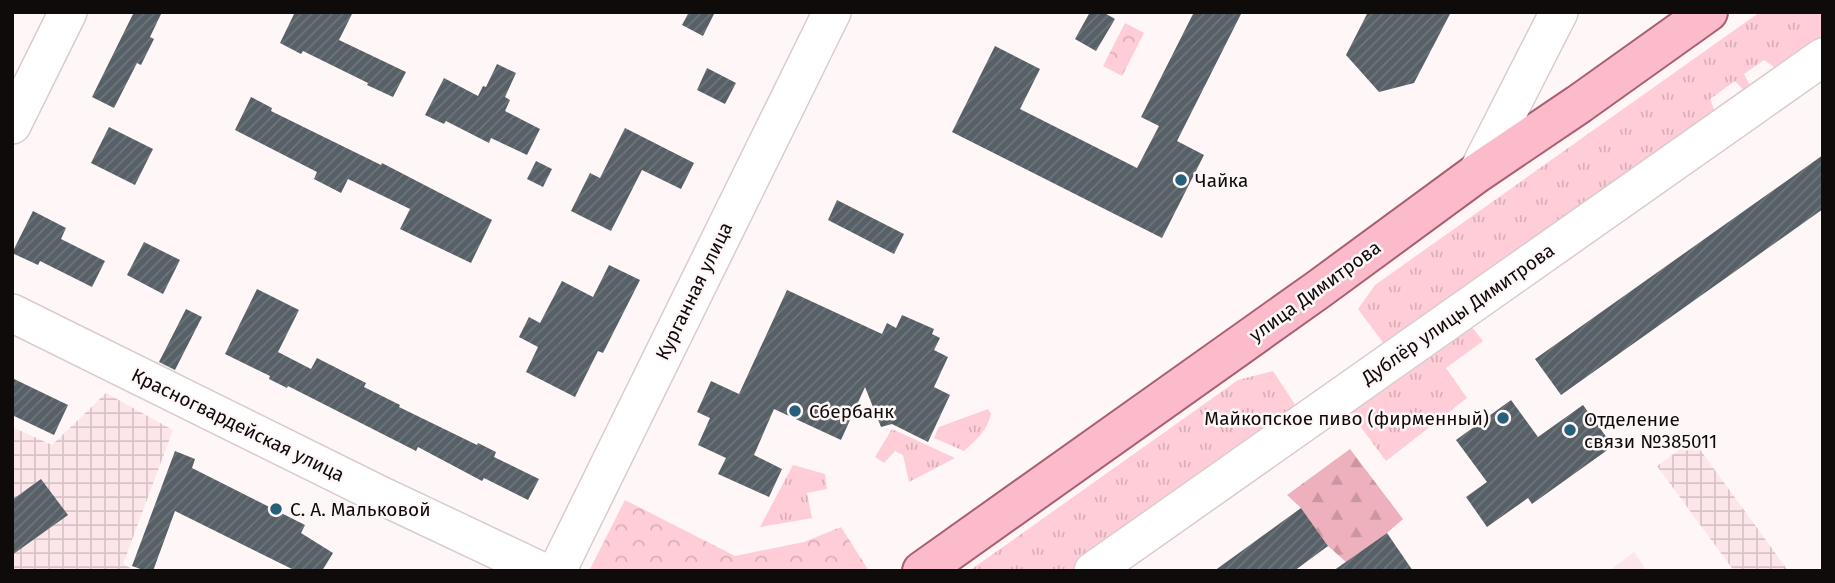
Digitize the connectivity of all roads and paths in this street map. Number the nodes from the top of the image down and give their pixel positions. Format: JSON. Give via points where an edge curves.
{"nodes":[{"id":1,"x":68,"y":12,"type":"edge"},
{"id":2,"x":832,"y":12,"type":"edge"},
{"id":3,"x":1559,"y":12,"type":"edge"},
{"id":4,"x":1708,"y":12,"type":"edge"},
{"id":5,"x":1823,"y":57,"type":"edge"},
{"id":6,"x":12,"y":125,"type":"edge"},
{"id":7,"x":1476,"y":173,"type":"junction"},
{"id":8,"x":12,"y":313,"type":"edge"},
{"id":9,"x":541,"y":571,"type":"edge"},
{"id":10,"x":557,"y":571,"type":"edge"},
{"id":11,"x":922,"y":571,"type":"edge"},
{"id":12,"x":1093,"y":571,"type":"edge"}],
"edges":[{"from":1,"to":6,"type":"street"},
{"from":2,"to":10,"type":"street","name":"Курганная улица"},
{"from":3,"to":7,"type":"street"},
{"from":4,"to":7,"type":"main road","name":"улица Димитрова"},
{"from":5,"to":12,"type":"street","name":"Дублёр улицы Димитрова"},
{"from":7,"to":11,"type":"main road","name":"улица Димитрова"},
{"from":8,"to":9,"type":"street","name":"Красногвардейская улица"}]}
